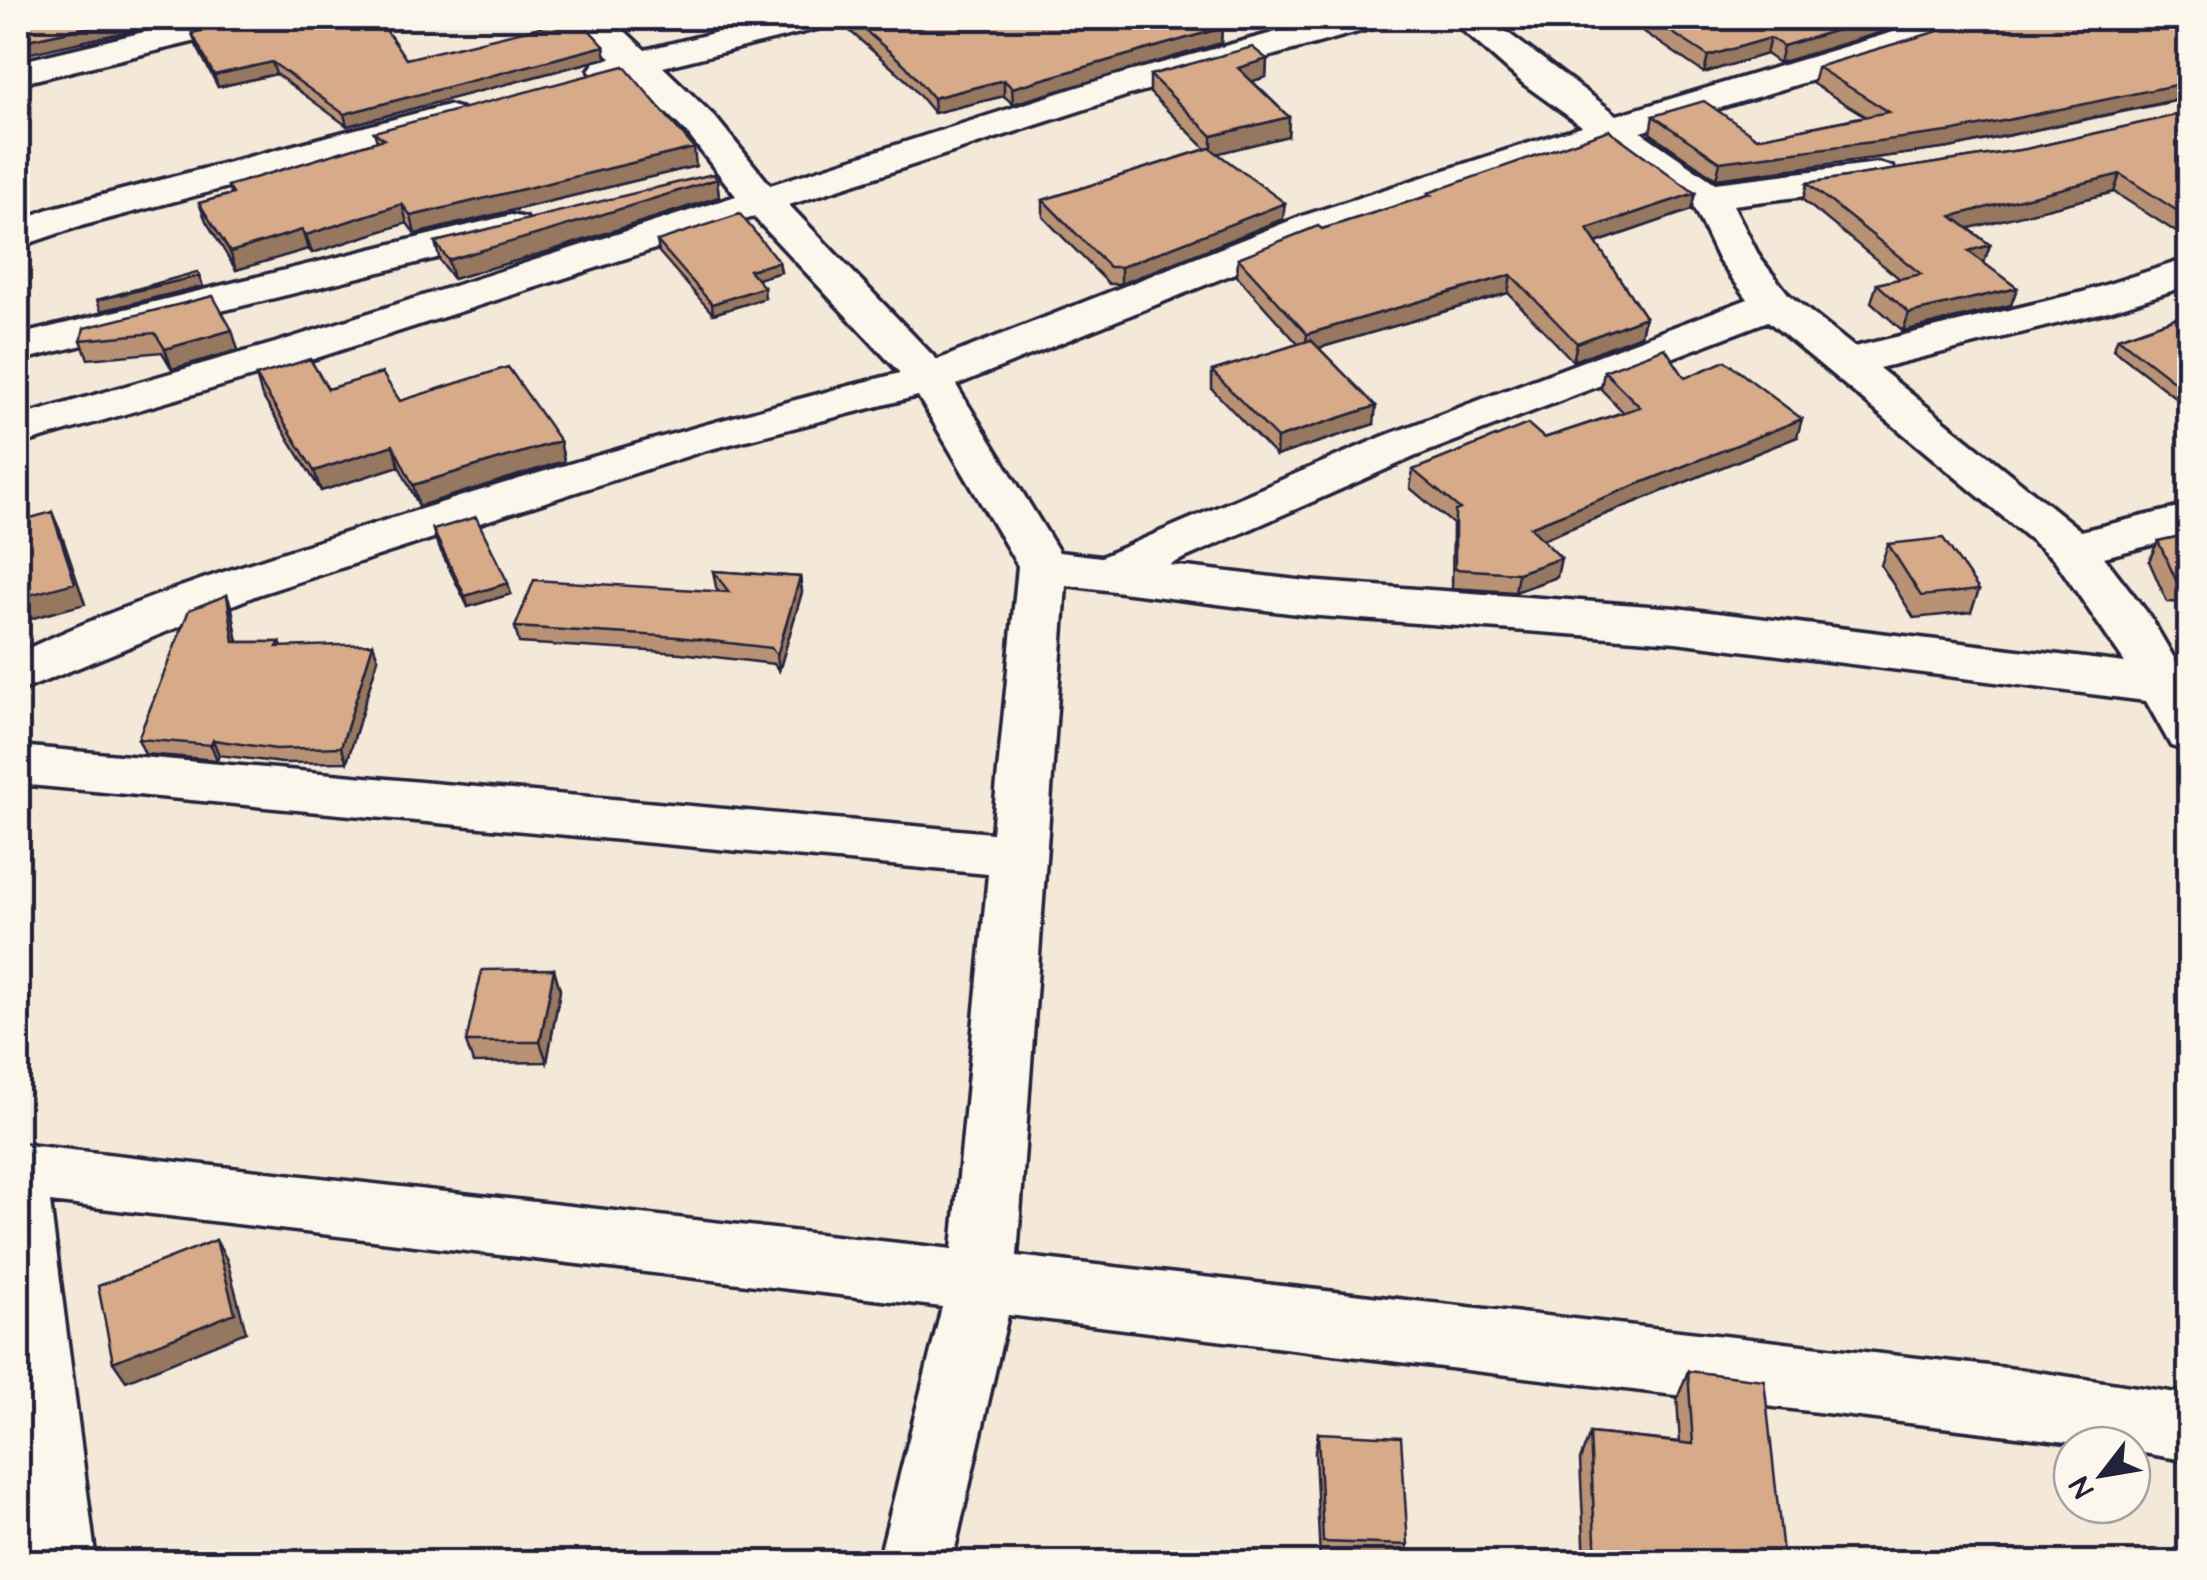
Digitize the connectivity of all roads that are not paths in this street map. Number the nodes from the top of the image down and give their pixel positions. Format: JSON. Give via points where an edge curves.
{"nodes":[{"id":1,"x":246,"y":18,"type":"edge"},
{"id":2,"x":591,"y":18,"type":"edge"},
{"id":3,"x":815,"y":18,"type":"edge"},
{"id":4,"x":1467,"y":18,"type":"edge"},
{"id":5,"x":1977,"y":18,"type":"edge"},
{"id":6,"x":1362,"y":19,"type":"edge"},
{"id":7,"x":636,"y":62,"type":"junction"},
{"id":8,"x":18,"y":73,"type":"edge"},
{"id":9,"x":581,"y":78,"type":"edge"},
{"id":10,"x":489,"y":105,"type":"edge"},
{"id":11,"x":1613,"y":128,"type":"junction"},
{"id":12,"x":1919,"y":168,"type":"edge"},
{"id":13,"x":693,"y":183,"type":"edge"},
{"id":14,"x":1706,"y":196,"type":"junction"},
{"id":15,"x":759,"y":198,"type":"junction"},
{"id":16,"x":538,"y":221,"type":"edge"},
{"id":17,"x":18,"y":235,"type":"edge"},
{"id":18,"x":2190,"y":271,"type":"edge"},
{"id":19,"x":1774,"y":304,"type":"junction"},
{"id":20,"x":18,"y":348,"type":"edge"},
{"id":21,"x":1846,"y":363,"type":"junction"},
{"id":22,"x":930,"y":380,"type":"junction"},
{"id":23,"x":18,"y":431,"type":"edge"},
{"id":24,"x":2190,"y":520,"type":"edge"},
{"id":25,"x":2072,"y":549,"type":"junction"},
{"id":26,"x":1043,"y":566,"type":"junction"},
{"id":27,"x":1110,"y":572,"type":"junction"},
{"id":28,"x":18,"y":674,"type":"edge"},
{"id":29,"x":2179,"y":688,"type":"edge"},
{"id":30,"x":2190,"y":734,"type":"edge"},
{"id":31,"x":18,"y":765,"type":"edge"},
{"id":32,"x":1017,"y":856,"type":"junction"},
{"id":33,"x":18,"y":1172,"type":"edge"},
{"id":34,"x":18,"y":1203,"type":"edge"},
{"id":35,"x":982,"y":1281,"type":"junction"},
{"id":36,"x":2190,"y":1428,"type":"edge"},
{"id":37,"x":59,"y":1562,"type":"edge"},
{"id":38,"x":915,"y":1562,"type":"edge"}],
"edges":[{"from":1,"to":8,"type":"street"},
{"from":2,"to":7,"type":"street"},
{"from":3,"to":7,"type":"street"},
{"from":4,"to":11,"type":"street"},
{"from":5,"to":11,"type":"street"},
{"from":6,"to":13,"type":"street"},
{"from":6,"to":15,"type":"street"},
{"from":7,"to":9,"type":"street"},
{"from":7,"to":15,"type":"street","via":[[701,125]]},
{"from":10,"to":17,"type":"street"},
{"from":11,"to":14,"type":"street"},
{"from":11,"to":22,"type":"street","via":[[1318,226]]},
{"from":12,"to":14,"type":"street"},
{"from":14,"to":19,"type":"street","via":[[1740,262]]},
{"from":15,"to":22,"type":"street"},
{"from":15,"to":23,"type":"street","via":[[470,296]]},
{"from":16,"to":20,"type":"street"},
{"from":18,"to":21,"type":"street"},
{"from":19,"to":21,"type":"street"},
{"from":19,"to":27,"type":"street","via":[[1400,446]]},
{"from":21,"to":25,"type":"street"},
{"from":22,"to":26,"type":"street"},
{"from":22,"to":28,"type":"street","via":[[686,441],[239,584],[105,633]]},
{"from":24,"to":25,"type":"street"},
{"from":25,"to":29,"type":"street"},
{"from":26,"to":27,"type":"street"},
{"from":26,"to":32,"type":"street"},
{"from":27,"to":29,"type":"street","via":[[1306,598],[1676,625]]},
{"from":29,"to":30,"type":"street"},
{"from":31,"to":32,"type":"street"},
{"from":32,"to":35,"type":"street"},
{"from":33,"to":35,"type":"street"},
{"from":34,"to":37,"type":"street"},
{"from":35,"to":36,"type":"street","via":[[2024,1402]]},
{"from":35,"to":38,"type":"street"}]}
